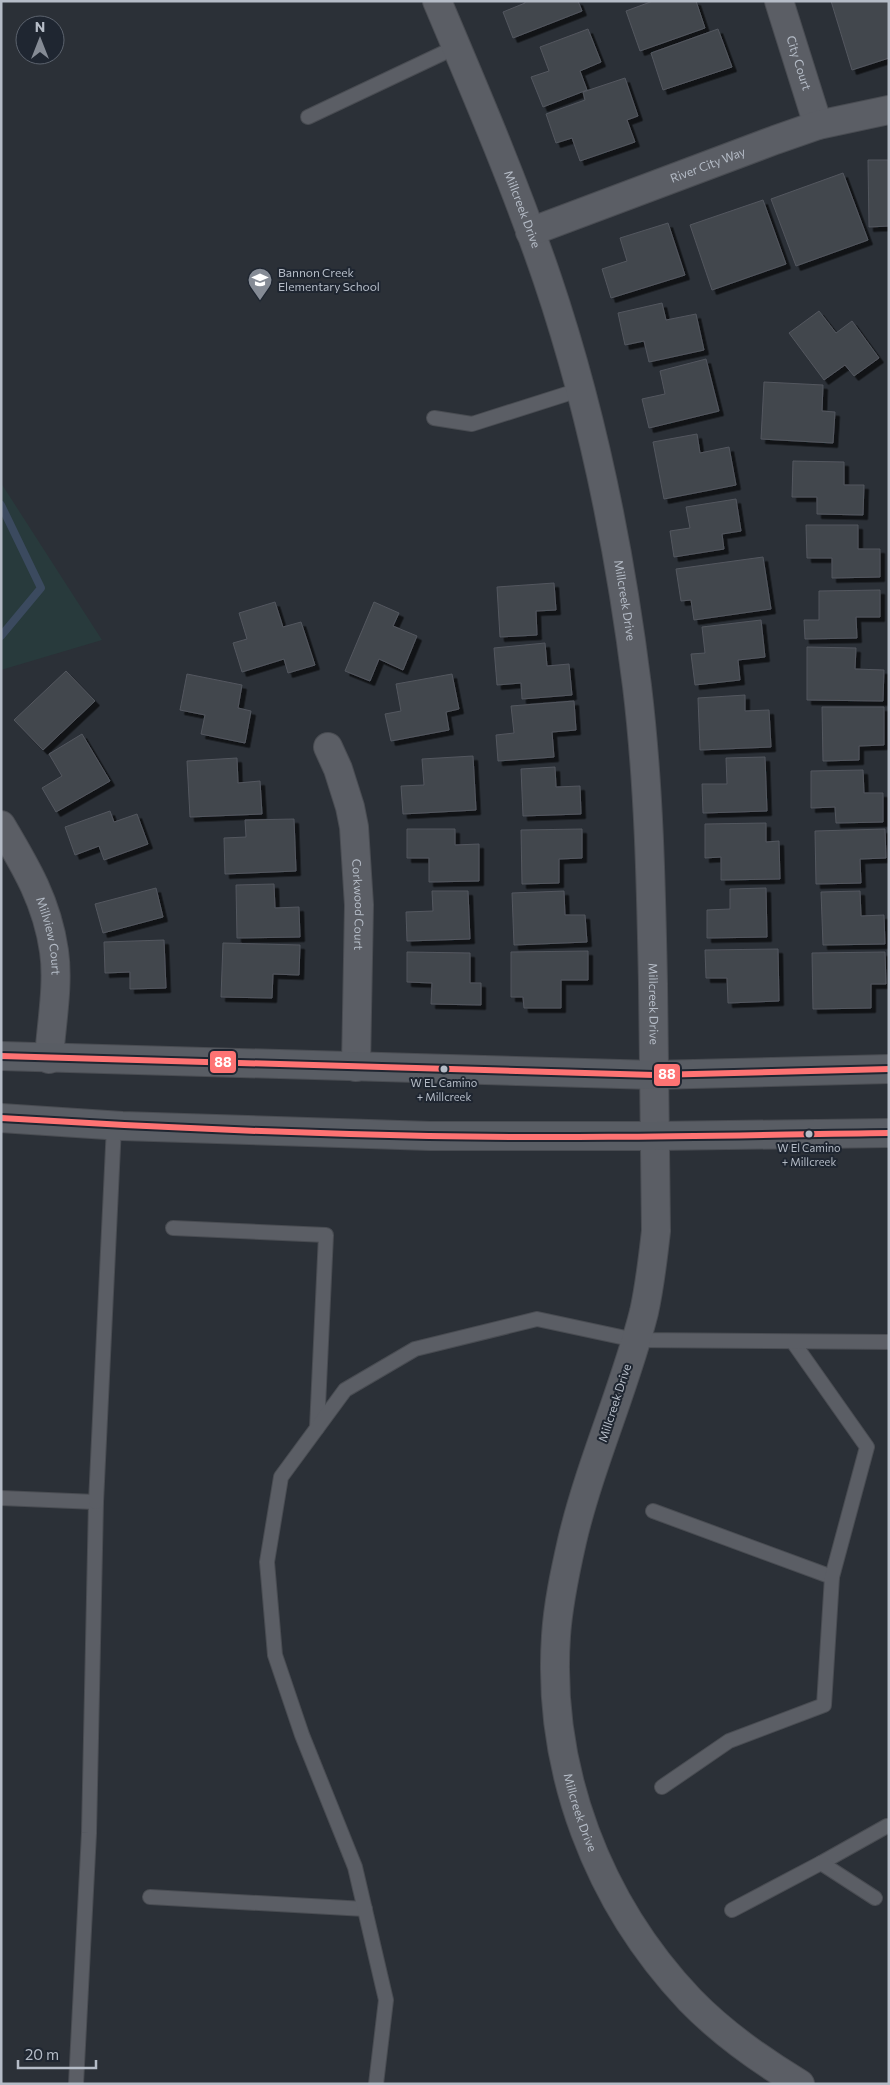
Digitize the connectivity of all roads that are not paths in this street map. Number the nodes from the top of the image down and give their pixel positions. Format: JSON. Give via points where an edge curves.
{"nodes":[{"id":1,"x":437,"y":1,"type":"edge"},
{"id":2,"x":779,"y":1,"type":"edge"},
{"id":3,"x":456,"y":47,"type":"junction"},
{"id":4,"x":889,"y":110,"type":"edge"},
{"id":5,"x":308,"y":117,"type":"dead end"},
{"id":6,"x":818,"y":125,"type":"junction"},
{"id":7,"x":530,"y":232,"type":"junction"},
{"id":8,"x":580,"y":390,"type":"junction"},
{"id":9,"x":434,"y":418,"type":"dead end"},
{"id":10,"x":328,"y":747,"type":"dead end"},
{"id":11,"x":1,"y":825,"type":"edge"},
{"id":12,"x":1,"y":1056,"type":"edge"},
{"id":13,"x":49,"y":1059,"type":"junction"},
{"id":14,"x":356,"y":1067,"type":"junction"},
{"id":15,"x":889,"y":1069,"type":"edge"},
{"id":16,"x":654,"y":1075,"type":"junction"},
{"id":17,"x":1,"y":1118,"type":"edge"},
{"id":18,"x":114,"y":1126,"type":"junction"},
{"id":19,"x":889,"y":1133,"type":"edge"},
{"id":20,"x":655,"y":1136,"type":"junction"},
{"id":21,"x":174,"y":1228,"type":"dead end"},
{"id":22,"x":635,"y":1340,"type":"junction"},
{"id":23,"x":793,"y":1342,"type":"junction"},
{"id":24,"x":889,"y":1342,"type":"edge"},
{"id":25,"x":316,"y":1428,"type":"junction"},
{"id":26,"x":1,"y":1498,"type":"edge"},
{"id":27,"x":96,"y":1502,"type":"junction"},
{"id":28,"x":653,"y":1511,"type":"dead end"},
{"id":29,"x":832,"y":1577,"type":"junction"},
{"id":30,"x":662,"y":1787,"type":"dead end"},
{"id":31,"x":887,"y":1826,"type":"dead end"},
{"id":32,"x":820,"y":1863,"type":"junction"},
{"id":33,"x":150,"y":1897,"type":"dead end"},
{"id":34,"x":875,"y":1898,"type":"dead end"},
{"id":35,"x":365,"y":1909,"type":"junction"},
{"id":36,"x":732,"y":1910,"type":"dead end"},
{"id":37,"x":76,"y":2084,"type":"edge"},
{"id":38,"x":376,"y":2084,"type":"edge"},
{"id":39,"x":800,"y":2084,"type":"edge"}],
"edges":[{"from":1,"to":3,"type":"street","name":"Millcreek Drive"},
{"from":2,"to":6,"type":"street","name":"City Court"},
{"from":3,"to":5,"type":"lane"},
{"from":3,"to":7,"type":"street","name":"Millcreek Drive","via":[[496,140]]},
{"from":4,"to":6,"type":"street","name":"River City Way"},
{"from":6,"to":7,"type":"street","name":"River City Way"},
{"from":7,"to":8,"type":"street","name":"Millcreek Drive"},
{"from":8,"to":9,"type":"lane","via":[[472,424]]},
{"from":8,"to":16,"type":"street","name":"Millcreek Drive","via":[[620,574],[636,686],[651,874]]},
{"from":10,"to":14,"type":"street","name":"Corkwood Court","via":[[338,769],[354,827],[359,905]]},
{"from":11,"to":13,"type":"street","name":"Millview Court","via":[[30,874],[46,912],[51,936],[55,973]]},
{"from":12,"to":13,"type":"main road"},
{"from":13,"to":14,"type":"main road"},
{"from":14,"to":16,"type":"main road"},
{"from":15,"to":16,"type":"main road"},
{"from":16,"to":20,"type":"street","name":"Millcreek Drive"},
{"from":17,"to":18,"type":"main road"},
{"from":18,"to":20,"type":"main road","via":[[430,1136]]},
{"from":18,"to":27,"type":"lane"},
{"from":19,"to":20,"type":"main road"},
{"from":20,"to":22,"type":"street","name":"Millcreek Drive","via":[[656,1231],[652,1273]]},
{"from":21,"to":25,"type":"lane","via":[[326,1235]]},
{"from":22,"to":23,"type":"lane"},
{"from":22,"to":25,"type":"lane","via":[[538,1319],[415,1348],[345,1390]]},
{"from":22,"to":39,"type":"street","name":"Millcreek Drive","via":[[573,1537],[562,1586],[555,1686],[569,1785],[584,1832],[604,1878],[658,1963],[727,2034]]},
{"from":23,"to":24,"type":"lane"},
{"from":23,"to":29,"type":"lane","via":[[866,1446]]},
{"from":25,"to":35,"type":"lane","via":[[281,1477],[267,1562],[274,1655],[302,1735],[356,1867]]},
{"from":26,"to":27,"type":"lane"},
{"from":27,"to":37,"type":"lane","via":[[89,1832]]},
{"from":28,"to":29,"type":"lane"},
{"from":29,"to":30,"type":"lane","via":[[824,1705],[729,1741]]},
{"from":31,"to":32,"type":"lane"},
{"from":32,"to":34,"type":"lane"},
{"from":32,"to":36,"type":"lane"},
{"from":33,"to":35,"type":"lane"},
{"from":35,"to":38,"type":"lane","via":[[386,2000]]}]}
